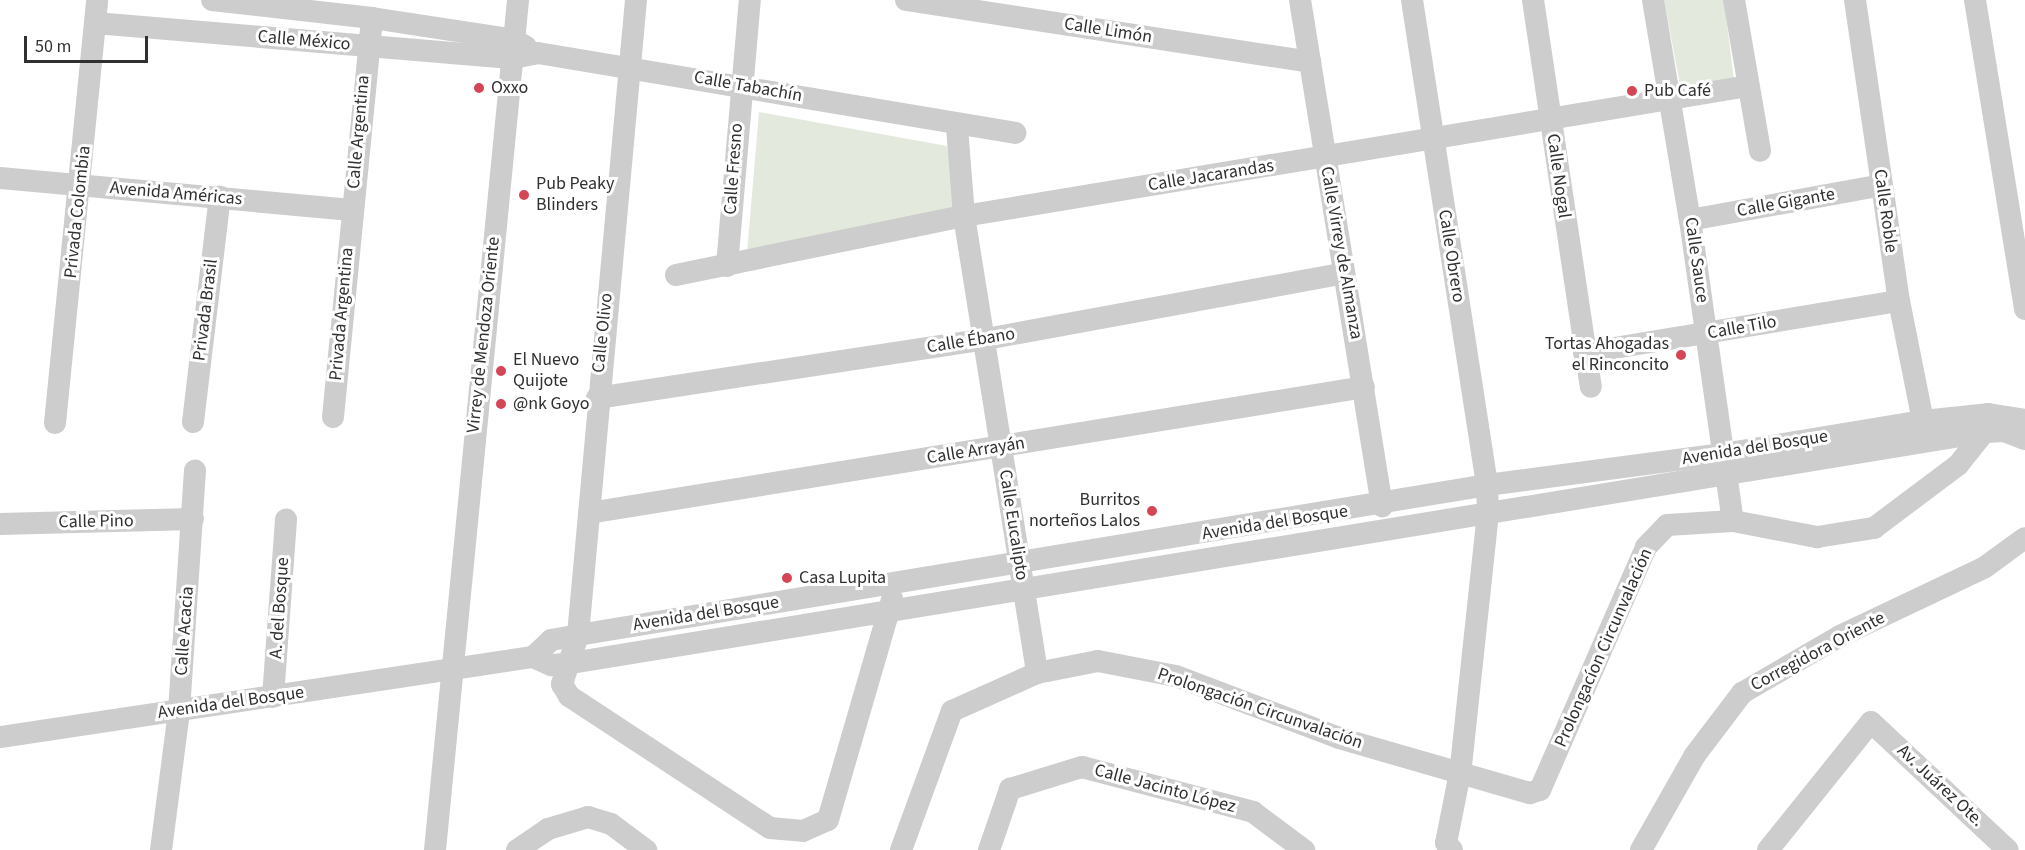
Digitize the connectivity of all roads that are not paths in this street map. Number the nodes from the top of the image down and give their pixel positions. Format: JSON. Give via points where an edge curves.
{"nodes":[{"id":1,"x":97,"y":0,"type":"edge"},
{"id":2,"x":212,"y":0,"type":"edge"},
{"id":3,"x":518,"y":0,"type":"edge"},
{"id":4,"x":636,"y":0,"type":"edge"},
{"id":5,"x":750,"y":0,"type":"edge"},
{"id":6,"x":906,"y":0,"type":"edge"},
{"id":7,"x":1300,"y":0,"type":"edge"},
{"id":8,"x":1412,"y":0,"type":"edge"},
{"id":9,"x":1533,"y":0,"type":"edge"},
{"id":10,"x":1653,"y":0,"type":"edge"},
{"id":11,"x":1734,"y":0,"type":"edge"},
{"id":12,"x":1855,"y":0,"type":"edge"},
{"id":13,"x":1975,"y":0,"type":"edge"},
{"id":14,"x":372,"y":18,"type":"junction"},
{"id":15,"x":95,"y":22,"type":"junction"},
{"id":16,"x":367,"y":46,"type":"junction"},
{"id":17,"x":514,"y":49,"type":"junction"},
{"id":18,"x":1310,"y":62,"type":"junction"},
{"id":19,"x":630,"y":68,"type":"junction"},
{"id":20,"x":741,"y":84,"type":"junction"},
{"id":21,"x":1748,"y":86,"type":"junction"},
{"id":22,"x":1670,"y":101,"type":"junction"},
{"id":23,"x":1550,"y":120,"type":"junction"},
{"id":24,"x":957,"y":127,"type":"junction"},
{"id":25,"x":1015,"y":133,"type":"dead end"},
{"id":26,"x":1432,"y":139,"type":"junction"},
{"id":27,"x":1760,"y":151,"type":"dead end"},
{"id":28,"x":1325,"y":157,"type":"junction"},
{"id":29,"x":0,"y":178,"type":"edge"},
{"id":30,"x":1882,"y":185,"type":"junction"},
{"id":31,"x":81,"y":186,"type":"junction"},
{"id":32,"x":220,"y":197,"type":"junction"},
{"id":33,"x":352,"y":210,"type":"junction"},
{"id":34,"x":964,"y":216,"type":"junction"},
{"id":35,"x":1690,"y":220,"type":"junction"},
{"id":36,"x":727,"y":266,"type":"junction"},
{"id":37,"x":1344,"y":273,"type":"junction"},
{"id":38,"x":676,"y":275,"type":"dead end"},
{"id":39,"x":1899,"y":301,"type":"junction"},
{"id":40,"x":2025,"y":309,"type":"edge"},
{"id":41,"x":1707,"y":334,"type":"junction"},
{"id":42,"x":986,"y":339,"type":"junction"},
{"id":43,"x":1584,"y":353,"type":"junction"},
{"id":44,"x":1364,"y":387,"type":"junction"},
{"id":45,"x":1591,"y":387,"type":"dead end"},
{"id":46,"x":597,"y":398,"type":"junction"},
{"id":47,"x":333,"y":417,"type":"dead end"},
{"id":48,"x":2025,"y":420,"type":"edge"},
{"id":49,"x":1923,"y":421,"type":"junction"},
{"id":50,"x":193,"y":422,"type":"dead end"},
{"id":51,"x":54,"y":423,"type":"dead end"},
{"id":52,"x":1991,"y":423,"type":"junction"},
{"id":53,"x":2025,"y":439,"type":"edge"},
{"id":54,"x":1000,"y":448,"type":"junction"},
{"id":55,"x":1724,"y":465,"type":"junction"},
{"id":56,"x":195,"y":471,"type":"dead end"},
{"id":57,"x":1487,"y":485,"type":"junction"},
{"id":58,"x":1382,"y":506,"type":"junction"},
{"id":59,"x":589,"y":513,"type":"junction"},
{"id":60,"x":1488,"y":513,"type":"junction"},
{"id":61,"x":193,"y":519,"type":"junction"},
{"id":62,"x":286,"y":519,"type":"dead end"},
{"id":63,"x":1733,"y":521,"type":"junction"},
{"id":64,"x":0,"y":524,"type":"edge"},
{"id":65,"x":2025,"y":538,"type":"edge"},
{"id":66,"x":1021,"y":564,"type":"junction"},
{"id":67,"x":895,"y":584,"type":"junction"},
{"id":68,"x":1023,"y":588,"type":"junction"},
{"id":69,"x":891,"y":610,"type":"junction"},
{"id":70,"x":578,"y":635,"type":"junction"},
{"id":71,"x":533,"y":657,"type":"junction"},
{"id":72,"x":565,"y":664,"type":"junction"},
{"id":73,"x":450,"y":671,"type":"junction"},
{"id":74,"x":1037,"y":673,"type":"junction"},
{"id":75,"x":273,"y":697,"type":"junction"},
{"id":76,"x":179,"y":711,"type":"junction"},
{"id":77,"x":0,"y":737,"type":"edge"},
{"id":78,"x":1460,"y":773,"type":"junction"},
{"id":79,"x":1540,"y":790,"type":"joint"},
{"id":80,"x":160,"y":850,"type":"edge"},
{"id":81,"x":435,"y":850,"type":"edge"},
{"id":82,"x":517,"y":850,"type":"edge"},
{"id":83,"x":646,"y":850,"type":"edge"},
{"id":84,"x":901,"y":850,"type":"edge"},
{"id":85,"x":989,"y":850,"type":"edge"},
{"id":86,"x":1304,"y":850,"type":"edge"},
{"id":87,"x":1452,"y":850,"type":"edge"},
{"id":88,"x":1641,"y":850,"type":"edge"},
{"id":89,"x":1768,"y":850,"type":"edge"},
{"id":90,"x":2008,"y":850,"type":"edge"}],
"edges":[{"from":1,"to":15,"type":"street","name":"Privada Colombia"},
{"from":2,"to":14,"type":"street","name":"Calle México"},
{"from":3,"to":17,"type":"street","name":"Virrey de Mendoza Oriente"},
{"from":4,"to":19,"type":"street","name":"Calle Olivo"},
{"from":5,"to":20,"type":"street","name":"Calle Fresno"},
{"from":6,"to":18,"type":"street","name":"Calle Limón"},
{"from":7,"to":18,"type":"street","name":"Calle Virrey de Almanza"},
{"from":8,"to":26,"type":"street","name":"Calle Obrero"},
{"from":9,"to":23,"type":"street","name":"Calle Nogal"},
{"from":10,"to":22,"type":"street","name":"Calle Sauce"},
{"from":11,"to":21,"type":"street"},
{"from":12,"to":30,"type":"street","name":"Calle Roble"},
{"from":13,"to":40,"type":"street"},
{"from":14,"to":16,"type":"street","name":"Calle Argentina"},
{"from":14,"to":17,"type":"street","name":"Calle México"},
{"from":15,"to":16,"type":"street","name":"Calle México"},
{"from":15,"to":31,"type":"street","name":"Privada Colombia"},
{"from":16,"to":17,"type":"street","name":"Calle México"},
{"from":16,"to":33,"type":"street","name":"Calle Argentina"},
{"from":17,"to":19,"type":"street","name":"Calle Tabachín"},
{"from":17,"to":73,"type":"street","name":"Virrey de Mendoza Oriente"},
{"from":18,"to":28,"type":"street","name":"Calle Virrey de Almanza"},
{"from":19,"to":20,"type":"street","name":"Calle Tabachín"},
{"from":19,"to":46,"type":"street","name":"Calle Olivo"},
{"from":20,"to":24,"type":"street","name":"Calle Tabachín"},
{"from":20,"to":36,"type":"street","name":"Calle Fresno"},
{"from":21,"to":22,"type":"street","name":"Calle Jacarandas"},
{"from":21,"to":27,"type":"street"},
{"from":22,"to":23,"type":"street","name":"Calle Jacarandas"},
{"from":22,"to":35,"type":"street","name":"Calle Sauce"},
{"from":23,"to":26,"type":"street","name":"Calle Jacarandas"},
{"from":23,"to":43,"type":"street","name":"Calle Nogal"},
{"from":24,"to":25,"type":"street","name":"Calle Tabachín"},
{"from":24,"to":34,"type":"street","name":"Calle Eucalipto"},
{"from":26,"to":28,"type":"street","name":"Calle Jacarandas"},
{"from":26,"to":57,"type":"street","name":"Calle Obrero"},
{"from":28,"to":34,"type":"street","name":"Calle Jacarandas"},
{"from":28,"to":37,"type":"street","name":"Calle Virrey de Almanza"},
{"from":29,"to":31,"type":"street","name":"Avenida Américas"},
{"from":30,"to":35,"type":"street","name":"Calle Gigante"},
{"from":30,"to":39,"type":"street","name":"Calle Roble"},
{"from":31,"to":32,"type":"street","name":"Avenida Américas"},
{"from":31,"to":51,"type":"street","name":"Privada Colombia"},
{"from":32,"to":33,"type":"street","name":"Avenida Américas"},
{"from":32,"to":50,"type":"street","name":"Privada Brasil"},
{"from":33,"to":47,"type":"street","name":"Privada Argentina"},
{"from":34,"to":36,"type":"street","name":"Calle Jacarandas"},
{"from":34,"to":42,"type":"street","name":"Calle Eucalipto"},
{"from":35,"to":41,"type":"street","name":"Calle Sauce"},
{"from":36,"to":38,"type":"street","name":"Calle Jacarandas"},
{"from":37,"to":42,"type":"street","name":"Calle Ébano"},
{"from":37,"to":44,"type":"street","name":"Calle Virrey de Almanza"},
{"from":39,"to":41,"type":"street","name":"Calle Tilo"},
{"from":39,"to":49,"type":"street","name":"Calle Roble"},
{"from":41,"to":43,"type":"street","name":"Calle Tilo"},
{"from":41,"to":55,"type":"street","name":"Calle Sauce"},
{"from":42,"to":46,"type":"street","name":"Calle Ébano"},
{"from":42,"to":54,"type":"street","name":"Calle Eucalipto"},
{"from":43,"to":45,"type":"street","name":"Calle Nogal"},
{"from":44,"to":54,"type":"street","name":"Calle Arrayán"},
{"from":44,"to":58,"type":"street","name":"Calle Virrey de Almanza"},
{"from":46,"to":59,"type":"street","name":"Calle Olivo"},
{"from":48,"to":52,"type":"street","name":"Avenida del Bosque"},
{"from":49,"to":52,"type":"street","name":"Avenida del Bosque"},
{"from":49,"to":55,"type":"street","name":"Avenida del Bosque"},
{"from":52,"to":53,"type":"street","name":"Avenida del Bosque"},
{"from":52,"to":55,"type":"street","name":"Avenida del Bosque"},
{"from":52,"to":63,"type":"street","name":"Prolongacíon Circunvalación","via":[[1958,465],[1874,528],[1817,537]]},
{"from":54,"to":59,"type":"street","name":"Calle Arrayán"},
{"from":54,"to":66,"type":"street","name":"Calle Eucalipto"},
{"from":55,"to":57,"type":"street","name":"Avenida del Bosque"},
{"from":55,"to":60,"type":"street","name":"Avenida del Bosque"},
{"from":55,"to":63,"type":"street","name":"Calle Sauce"},
{"from":56,"to":61,"type":"street","name":"Calle Acacia"},
{"from":57,"to":58,"type":"street","name":"Avenida del Bosque"},
{"from":57,"to":60,"type":"street","name":"Calle Obrero"},
{"from":58,"to":66,"type":"street","name":"Avenida del Bosque"},
{"from":59,"to":70,"type":"street","name":"Calle Olivo"},
{"from":60,"to":68,"type":"street","name":"Avenida del Bosque"},
{"from":60,"to":78,"type":"street","name":"Calle Obrero"},
{"from":61,"to":64,"type":"street","name":"Calle Pino"},
{"from":61,"to":76,"type":"street","name":"Calle Acacia"},
{"from":62,"to":75,"type":"street","name":"A. del Bosque"},
{"from":63,"to":79,"type":"street","name":"Prolongacíon Circunvalación","via":[[1667,525],[1646,547]]},
{"from":65,"to":88,"type":"street","name":"Corregidora Oriente","via":[[1985,567],[1840,636],[1742,693],[1695,755]]},
{"from":66,"to":67,"type":"street","name":"Avenida del Bosque"},
{"from":66,"to":68,"type":"street","name":"Calle Eucalipto"},
{"from":67,"to":69,"type":"street"},
{"from":67,"to":70,"type":"street","name":"Avenida del Bosque"},
{"from":68,"to":69,"type":"street","name":"Avenida del Bosque"},
{"from":68,"to":74,"type":"street","name":"Calle Eucalipto"},
{"from":69,"to":72,"type":"street","name":"Avenida del Bosque"},
{"from":69,"to":72,"type":"street","via":[[828,820],[803,831],[770,828],[569,696],[562,684]]},
{"from":70,"to":71,"type":"street","name":"Avenida del Bosque","via":[[551,640]]},
{"from":70,"to":72,"type":"street","name":"Calle Olivo"},
{"from":71,"to":72,"type":"street","name":"Avenida del Bosque","via":[[551,665]]},
{"from":71,"to":73,"type":"street","name":"Avenida del Bosque"},
{"from":73,"to":75,"type":"street","name":"Avenida del Bosque"},
{"from":73,"to":81,"type":"street","name":"Virrey de Mendoza Oriente"},
{"from":74,"to":78,"type":"street","name":"Prolongación Circunvalación","via":[[1098,661],[1176,676],[1339,738]]},
{"from":74,"to":84,"type":"street","name":"Prolongación Circunvalación","via":[[952,711]]},
{"from":75,"to":76,"type":"street","name":"Avenida del Bosque"},
{"from":76,"to":77,"type":"street","name":"Avenida del Bosque"},
{"from":76,"to":80,"type":"street","name":"Calle Acacia"},
{"from":78,"to":79,"type":"street","name":"Prolongación Circunvalación","via":[[1530,793]]},
{"from":78,"to":87,"type":"street","name":"Calle Obrero","via":[[1446,843]]},
{"from":82,"to":83,"type":"street","via":[[548,829],[588,817],[611,824]]},
{"from":85,"to":86,"type":"street","name":"Calle Jacinto López","via":[[1010,789],[1082,767],[1252,812]]},
{"from":89,"to":90,"type":"street","name":"Av. Juárez Ote.","via":[[1872,722]]}]}
